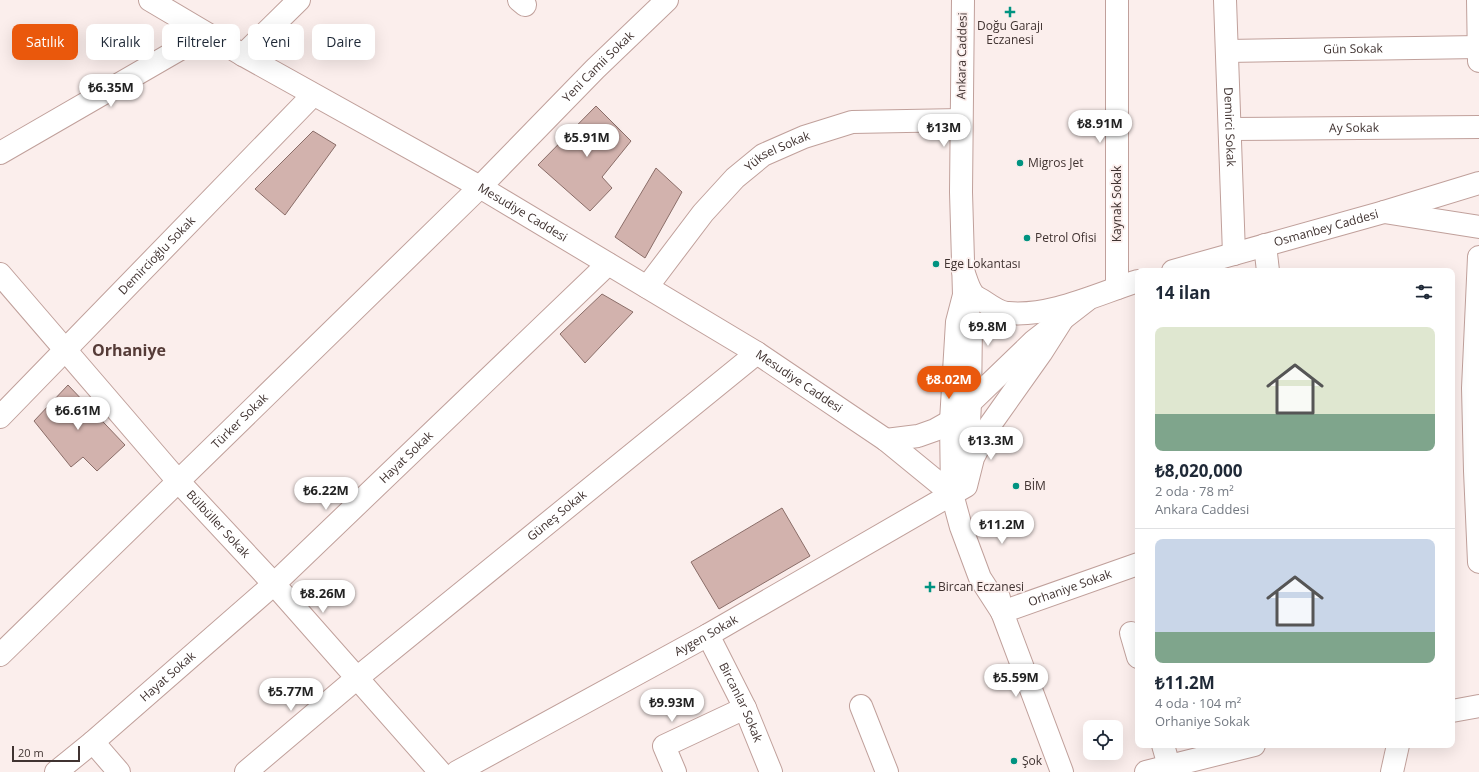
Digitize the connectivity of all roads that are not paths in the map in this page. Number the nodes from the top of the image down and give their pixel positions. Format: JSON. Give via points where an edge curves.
{"nodes":[{"id":1,"x":150,"y":0,"type":"edge"},
{"id":2,"x":299,"y":0,"type":"edge"},
{"id":3,"x":667,"y":0,"type":"edge"},
{"id":4,"x":963,"y":0,"type":"edge"},
{"id":5,"x":1117,"y":0,"type":"edge"},
{"id":6,"x":1225,"y":0,"type":"edge"},
{"id":7,"x":1478,"y":0,"type":"edge"},
{"id":8,"x":190,"y":24,"type":"edge"},
{"id":9,"x":1479,"y":46,"type":"edge"},
{"id":10,"x":1227,"y":51,"type":"junction"},
{"id":11,"x":240,"y":53,"type":"edge"},
{"id":12,"x":243,"y":55,"type":"junction"},
{"id":13,"x":162,"y":59,"type":"edge"},
{"id":14,"x":1479,"y":61,"type":"edge"},
{"id":15,"x":314,"y":95,"type":"junction"},
{"id":16,"x":962,"y":120,"type":"junction"},
{"id":17,"x":1479,"y":126,"type":"edge"},
{"id":18,"x":1230,"y":128,"type":"junction"},
{"id":19,"x":0,"y":153,"type":"edge"},
{"id":20,"x":1479,"y":183,"type":"edge"},
{"id":21,"x":480,"y":187,"type":"junction"},
{"id":22,"x":1384,"y":212,"type":"junction"},
{"id":23,"x":1479,"y":227,"type":"edge"},
{"id":24,"x":1265,"y":245,"type":"junction"},
{"id":25,"x":1234,"y":254,"type":"junction"},
{"id":26,"x":1479,"y":257,"type":"edge"},
{"id":27,"x":608,"y":264,"type":"junction"},
{"id":28,"x":1185,"y":268,"type":"edge"},
{"id":29,"x":1268,"y":268,"type":"edge"},
{"id":30,"x":963,"y":271,"type":"junction"},
{"id":31,"x":0,"y":274,"type":"edge"},
{"id":32,"x":1135,"y":283,"type":"edge"},
{"id":33,"x":647,"y":287,"type":"junction"},
{"id":34,"x":1117,"y":288,"type":"junction"},
{"id":35,"x":964,"y":295,"type":"junction"},
{"id":36,"x":1087,"y":300,"type":"junction"},
{"id":37,"x":1062,"y":320,"type":"junction"},
{"id":38,"x":65,"y":350,"type":"junction"},
{"id":39,"x":757,"y":353,"type":"junction"},
{"id":40,"x":970,"y":403,"type":"junction"},
{"id":41,"x":0,"y":417,"type":"edge"},
{"id":42,"x":990,"y":425,"type":"junction"},
{"id":43,"x":959,"y":427,"type":"junction"},
{"id":44,"x":886,"y":440,"type":"junction"},
{"id":45,"x":178,"y":481,"type":"junction"},
{"id":46,"x":959,"y":490,"type":"junction"},
{"id":47,"x":1479,"y":562,"type":"edge"},
{"id":48,"x":1135,"y":565,"type":"edge"},
{"id":49,"x":274,"y":584,"type":"junction"},
{"id":50,"x":1002,"y":612,"type":"junction"},
{"id":51,"x":1131,"y":633,"type":"dead end"},
{"id":52,"x":708,"y":635,"type":"junction"},
{"id":53,"x":1135,"y":647,"type":"edge"},
{"id":54,"x":0,"y":655,"type":"edge"},
{"id":55,"x":357,"y":678,"type":"junction"},
{"id":56,"x":861,"y":706,"type":"dead end"},
{"id":57,"x":1479,"y":706,"type":"edge"},
{"id":58,"x":745,"y":708,"type":"junction"},
{"id":59,"x":1455,"y":710,"type":"edge"},
{"id":60,"x":93,"y":742,"type":"junction"},
{"id":61,"x":1164,"y":748,"type":"edge"},
{"id":62,"x":1242,"y":748,"type":"edge"},
{"id":63,"x":1397,"y":748,"type":"edge"},
{"id":64,"x":1170,"y":766,"type":"junction"},
{"id":65,"x":56,"y":772,"type":"edge"},
{"id":66,"x":119,"y":772,"type":"edge"},
{"id":67,"x":246,"y":772,"type":"edge"},
{"id":68,"x":440,"y":772,"type":"edge"},
{"id":69,"x":457,"y":772,"type":"edge"},
{"id":70,"x":676,"y":772,"type":"edge"},
{"id":71,"x":771,"y":772,"type":"edge"},
{"id":72,"x":887,"y":772,"type":"edge"},
{"id":73,"x":1062,"y":772,"type":"edge"},
{"id":74,"x":1146,"y":772,"type":"edge"},
{"id":75,"x":1392,"y":772,"type":"edge"}],
"edges":[{"from":1,"to":8,"type":"street","name":"Mesudiye Caddesi"},
{"from":2,"to":12,"type":"street"},
{"from":3,"to":21,"type":"street","name":"Yeni Camii Sokak","via":[[595,69]]},
{"from":4,"to":16,"type":"street","name":"Ankara Caddesi"},
{"from":5,"to":34,"type":"street","name":"Kaynak Sokak"},
{"from":6,"to":10,"type":"street","name":"Demirci Sokak"},
{"from":7,"to":9,"type":"street"},
{"from":9,"to":10,"type":"street","name":"Gün Sokak"},
{"from":9,"to":14,"type":"street"},
{"from":10,"to":18,"type":"street","name":"Demirci Sokak"},
{"from":11,"to":12,"type":"street","name":"Mesudiye Caddesi"},
{"from":12,"to":15,"type":"street","name":"Mesudiye Caddesi"},
{"from":13,"to":19,"type":"street"},
{"from":15,"to":21,"type":"street","name":"Mesudiye Caddesi"},
{"from":15,"to":38,"type":"street","name":"Demircioğlu Sokak"},
{"from":16,"to":30,"type":"street","name":"Ankara Caddesi"},
{"from":16,"to":33,"type":"street","name":"Yüksel Sokak","via":[[852,122],[804,136],[764,155],[735,178],[703,213]]},
{"from":17,"to":18,"type":"street","name":"Ay Sokak"},
{"from":18,"to":25,"type":"street","name":"Demirci Sokak"},
{"from":20,"to":22,"type":"street","name":"Osmanbey Caddesi"},
{"from":21,"to":27,"type":"street","name":"Mesudiye Caddesi"},
{"from":21,"to":45,"type":"street","name":"Türker Sokak"},
{"from":22,"to":23,"type":"street"},
{"from":22,"to":24,"type":"street","name":"Osmanbey Caddesi"},
{"from":24,"to":25,"type":"street","name":"Osmanbey Caddesi"},
{"from":24,"to":29,"type":"street"},
{"from":25,"to":28,"type":"street","name":"Osmanbey Caddesi"},
{"from":26,"to":47,"type":"street","via":[[1473,388]]},
{"from":27,"to":33,"type":"street","name":"Mesudiye Caddesi"},
{"from":27,"to":49,"type":"street","name":"Hayat Sokak"},
{"from":30,"to":35,"type":"street","name":"Ankara Caddesi"},
{"from":30,"to":36,"type":"street","via":[[973,294],[1006,313],[1034,312]]},
{"from":31,"to":38,"type":"street","name":"Bülbüller Sokak"},
{"from":32,"to":34,"type":"street"},
{"from":33,"to":39,"type":"street","name":"Mesudiye Caddesi"},
{"from":34,"to":36,"type":"street"},
{"from":35,"to":40,"type":"street","via":[[972,324]]},
{"from":35,"to":43,"type":"street","name":"Ankara Caddesi","via":[[956,322]]},
{"from":36,"to":37,"type":"street"},
{"from":37,"to":40,"type":"street","via":[[1034,341]]},
{"from":37,"to":42,"type":"street"},
{"from":38,"to":41,"type":"street","name":"Demircioğlu Sokak"},
{"from":38,"to":45,"type":"street","name":"Bülbüller Sokak"},
{"from":39,"to":44,"type":"street","name":"Mesudiye Caddesi"},
{"from":39,"to":55,"type":"street","name":"Güneş Sokak"},
{"from":40,"to":43,"type":"street"},
{"from":42,"to":43,"type":"street","via":[[975,432]]},
{"from":42,"to":46,"type":"street"},
{"from":43,"to":44,"type":"street"},
{"from":43,"to":46,"type":"street","name":"Ankara Caddesi"},
{"from":44,"to":46,"type":"street","name":"Mesudiye Caddesi"},
{"from":45,"to":49,"type":"street","name":"Bülbüller Sokak"},
{"from":45,"to":54,"type":"street","name":"Türker Sokak"},
{"from":46,"to":50,"type":"street","via":[[961,527],[980,578]]},
{"from":46,"to":52,"type":"street","name":"Aygen Sokak"},
{"from":48,"to":50,"type":"street","name":"Orhaniye Sokak"},
{"from":49,"to":55,"type":"street","name":"Bülbüller Sokak"},
{"from":49,"to":60,"type":"street","name":"Hayat Sokak"},
{"from":50,"to":73,"type":"street"},
{"from":51,"to":53,"type":"street"},
{"from":52,"to":58,"type":"street","name":"Bircanlar Sokak"},
{"from":52,"to":69,"type":"street","name":"Aygen Sokak"},
{"from":55,"to":67,"type":"street","name":"Güneş Sokak"},
{"from":55,"to":68,"type":"street","name":"Bülbüller Sokak"},
{"from":56,"to":72,"type":"street"},
{"from":57,"to":59,"type":"street"},
{"from":58,"to":70,"type":"street","via":[[664,746]]},
{"from":58,"to":71,"type":"street","name":"Bircanlar Sokak"},
{"from":60,"to":65,"type":"street","name":"Hayat Sokak"},
{"from":60,"to":66,"type":"street"},
{"from":61,"to":64,"type":"street"},
{"from":62,"to":64,"type":"street"},
{"from":63,"to":75,"type":"street"},
{"from":64,"to":74,"type":"street"}]}
